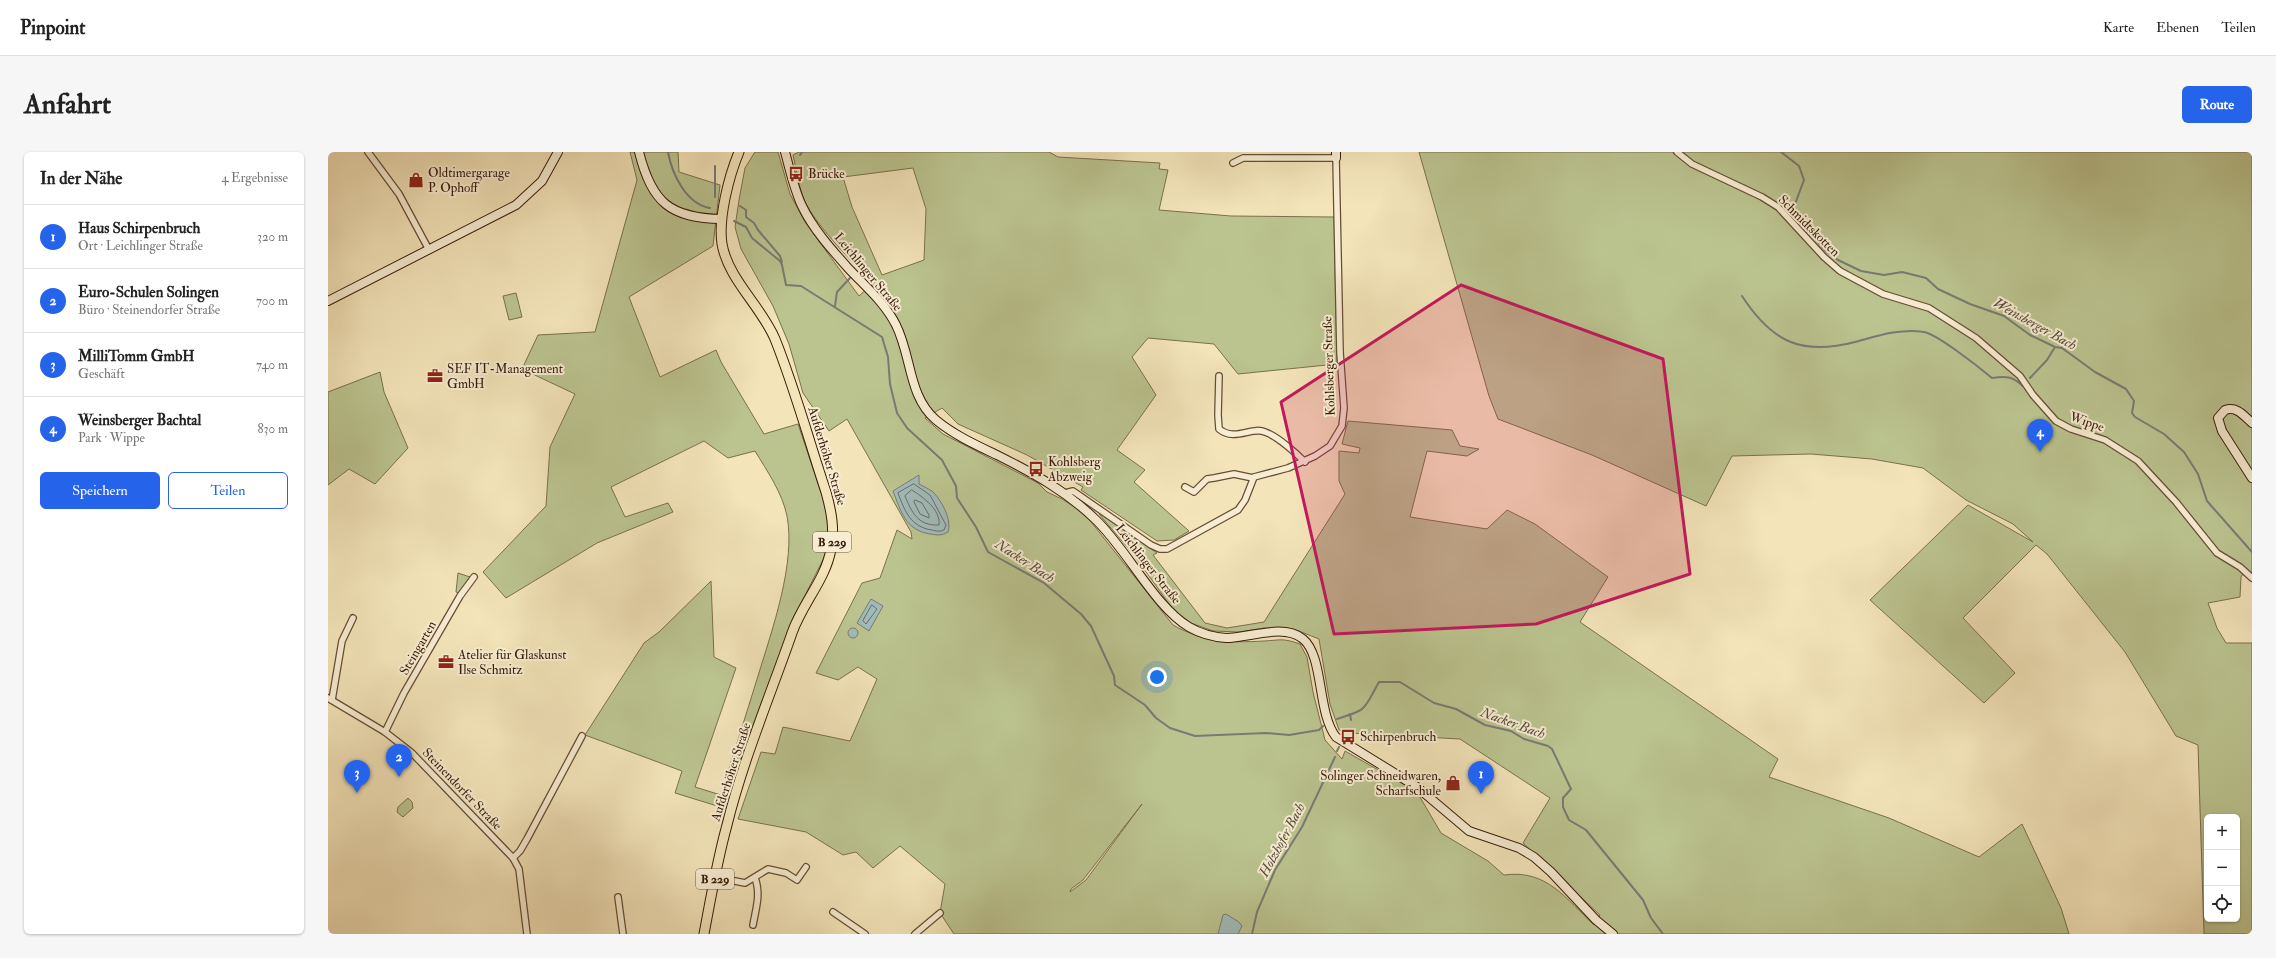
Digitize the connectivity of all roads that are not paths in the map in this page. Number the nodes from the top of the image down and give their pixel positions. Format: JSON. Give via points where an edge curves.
{"nodes":[{"id":1,"x":368,"y":152,"type":"edge"},
{"id":2,"x":558,"y":152,"type":"edge"},
{"id":3,"x":639,"y":152,"type":"edge"},
{"id":4,"x":739,"y":152,"type":"edge"},
{"id":5,"x":785,"y":152,"type":"edge"},
{"id":6,"x":1677,"y":152,"type":"edge"},
{"id":7,"x":1254,"y":155,"type":"edge"},
{"id":8,"x":1336,"y":155,"type":"edge"},
{"id":9,"x":1233,"y":163,"type":"dead end"},
{"id":10,"x":722,"y":219,"type":"junction"},
{"id":11,"x":428,"y":248,"type":"junction"},
{"id":12,"x":1883,"y":294,"type":"joint"},
{"id":13,"x":328,"y":301,"type":"edge"},
{"id":14,"x":1219,"y":376,"type":"dead end"},
{"id":15,"x":2252,"y":423,"type":"edge"},
{"id":16,"x":1305,"y":462,"type":"junction"},
{"id":17,"x":2249,"y":466,"type":"edge"},
{"id":18,"x":1253,"y":478,"type":"junction"},
{"id":19,"x":2252,"y":478,"type":"edge"},
{"id":20,"x":1186,"y":487,"type":"dead end"},
{"id":21,"x":1065,"y":493,"type":"junction"},
{"id":22,"x":474,"y":577,"type":"dead end"},
{"id":23,"x":2252,"y":578,"type":"edge"},
{"id":24,"x":353,"y":618,"type":"dead end"},
{"id":25,"x":330,"y":699,"type":"edge"},
{"id":26,"x":385,"y":732,"type":"junction"},
{"id":27,"x":582,"y":736,"type":"dead end"},
{"id":28,"x":513,"y":858,"type":"junction"},
{"id":29,"x":806,"y":867,"type":"dead end"},
{"id":30,"x":715,"y":877,"type":"junction"},
{"id":31,"x":755,"y":878,"type":"junction"},
{"id":32,"x":618,"y":897,"type":"dead end"},
{"id":33,"x":833,"y":912,"type":"dead end"},
{"id":34,"x":940,"y":912,"type":"dead end"},
{"id":35,"x":753,"y":925,"type":"dead end"},
{"id":36,"x":527,"y":934,"type":"edge"},
{"id":37,"x":623,"y":934,"type":"edge"},
{"id":38,"x":704,"y":934,"type":"edge"},
{"id":39,"x":865,"y":934,"type":"edge"},
{"id":40,"x":915,"y":934,"type":"edge"},
{"id":41,"x":1613,"y":934,"type":"edge"}],
"edges":[{"from":1,"to":11,"type":"street","via":[[400,194]]},
{"from":2,"to":11,"type":"main road","via":[[542,181],[516,205]]},
{"from":3,"to":10,"type":"main road","via":[[650,184],[667,206],[686,216]]},
{"from":4,"to":10,"type":"main road","name":"Aufderhöher Straße","number":"B 229","via":[[730,178]]},
{"from":5,"to":21,"type":"main road","name":"Leichlinger Straße","via":[[796,192],[807,215],[839,258],[873,293],[894,321],[906,349],[915,390],[929,413],[954,432]]},
{"from":6,"to":12,"type":"street","name":"Schmidtskotten","via":[[1692,164],[1773,203],[1834,266]]},
{"from":7,"to":8,"type":"street"},
{"from":7,"to":9,"type":"street"},
{"from":8,"to":16,"type":"street","name":"Kohlsberger Straße","via":[[1344,419],[1330,446]]},
{"from":10,"to":30,"type":"main road","name":"Aufderhöher Straße","number":"B 229","via":[[721,239],[728,261],[774,338],[826,492],[833,533],[826,564],[795,623],[739,785]]},
{"from":11,"to":13,"type":"main road"},
{"from":12,"to":23,"type":"street","name":"Wippe","via":[[1929,308],[1962,328],[2020,376],[2033,396],[2056,421],[2070,429],[2105,440],[2138,461],[2176,502],[2217,553],[2240,566]]},
{"from":14,"to":16,"type":"street","via":[[1220,429],[1224,433],[1236,435],[1264,431],[1287,445]]},
{"from":15,"to":17,"type":"main road","via":[[2232,409],[2225,410],[2218,418],[2222,431]]},
{"from":16,"to":18,"type":"street","name":"Kohlsberger Straße"},
{"from":17,"to":19,"type":"main road"},
{"from":18,"to":20,"type":"street","via":[[1234,474],[1207,479],[1194,492]]},
{"from":18,"to":21,"type":"street","via":[[1245,500],[1238,510],[1172,547],[1163,549],[1151,544],[1073,491]]},
{"from":21,"to":41,"type":"main road","name":"Leichlinger Straße","via":[[1117,542],[1161,602],[1188,626],[1204,634],[1220,637],[1278,632],[1302,638],[1313,655],[1322,702],[1336,737],[1417,787],[1469,831],[1519,848],[1534,857]]},
{"from":22,"to":26,"type":"street","name":"Steingarten","via":[[460,596],[404,693]]},
{"from":24,"to":25,"type":"street","name":"Steinendorfer Straße","via":[[342,640]]},
{"from":25,"to":26,"type":"street","name":"Steinendorfer Straße"},
{"from":26,"to":28,"type":"street","name":"Steinendorfer Straße","via":[[416,756]]},
{"from":27,"to":28,"type":"street","via":[[527,839]]},
{"from":28,"to":36,"type":"street","name":"Steinendorfer Straße","via":[[519,873]]},
{"from":29,"to":31,"type":"street","via":[[797,880],[786,873],[768,869]]},
{"from":30,"to":31,"type":"street","via":[[743,883]]},
{"from":30,"to":38,"type":"main road","name":"Aufderhöher Straße","number":"B 229"},
{"from":31,"to":35,"type":"street","via":[[759,894]]},
{"from":32,"to":37,"type":"street"},
{"from":33,"to":39,"type":"street"},
{"from":34,"to":40,"type":"street"}]}
